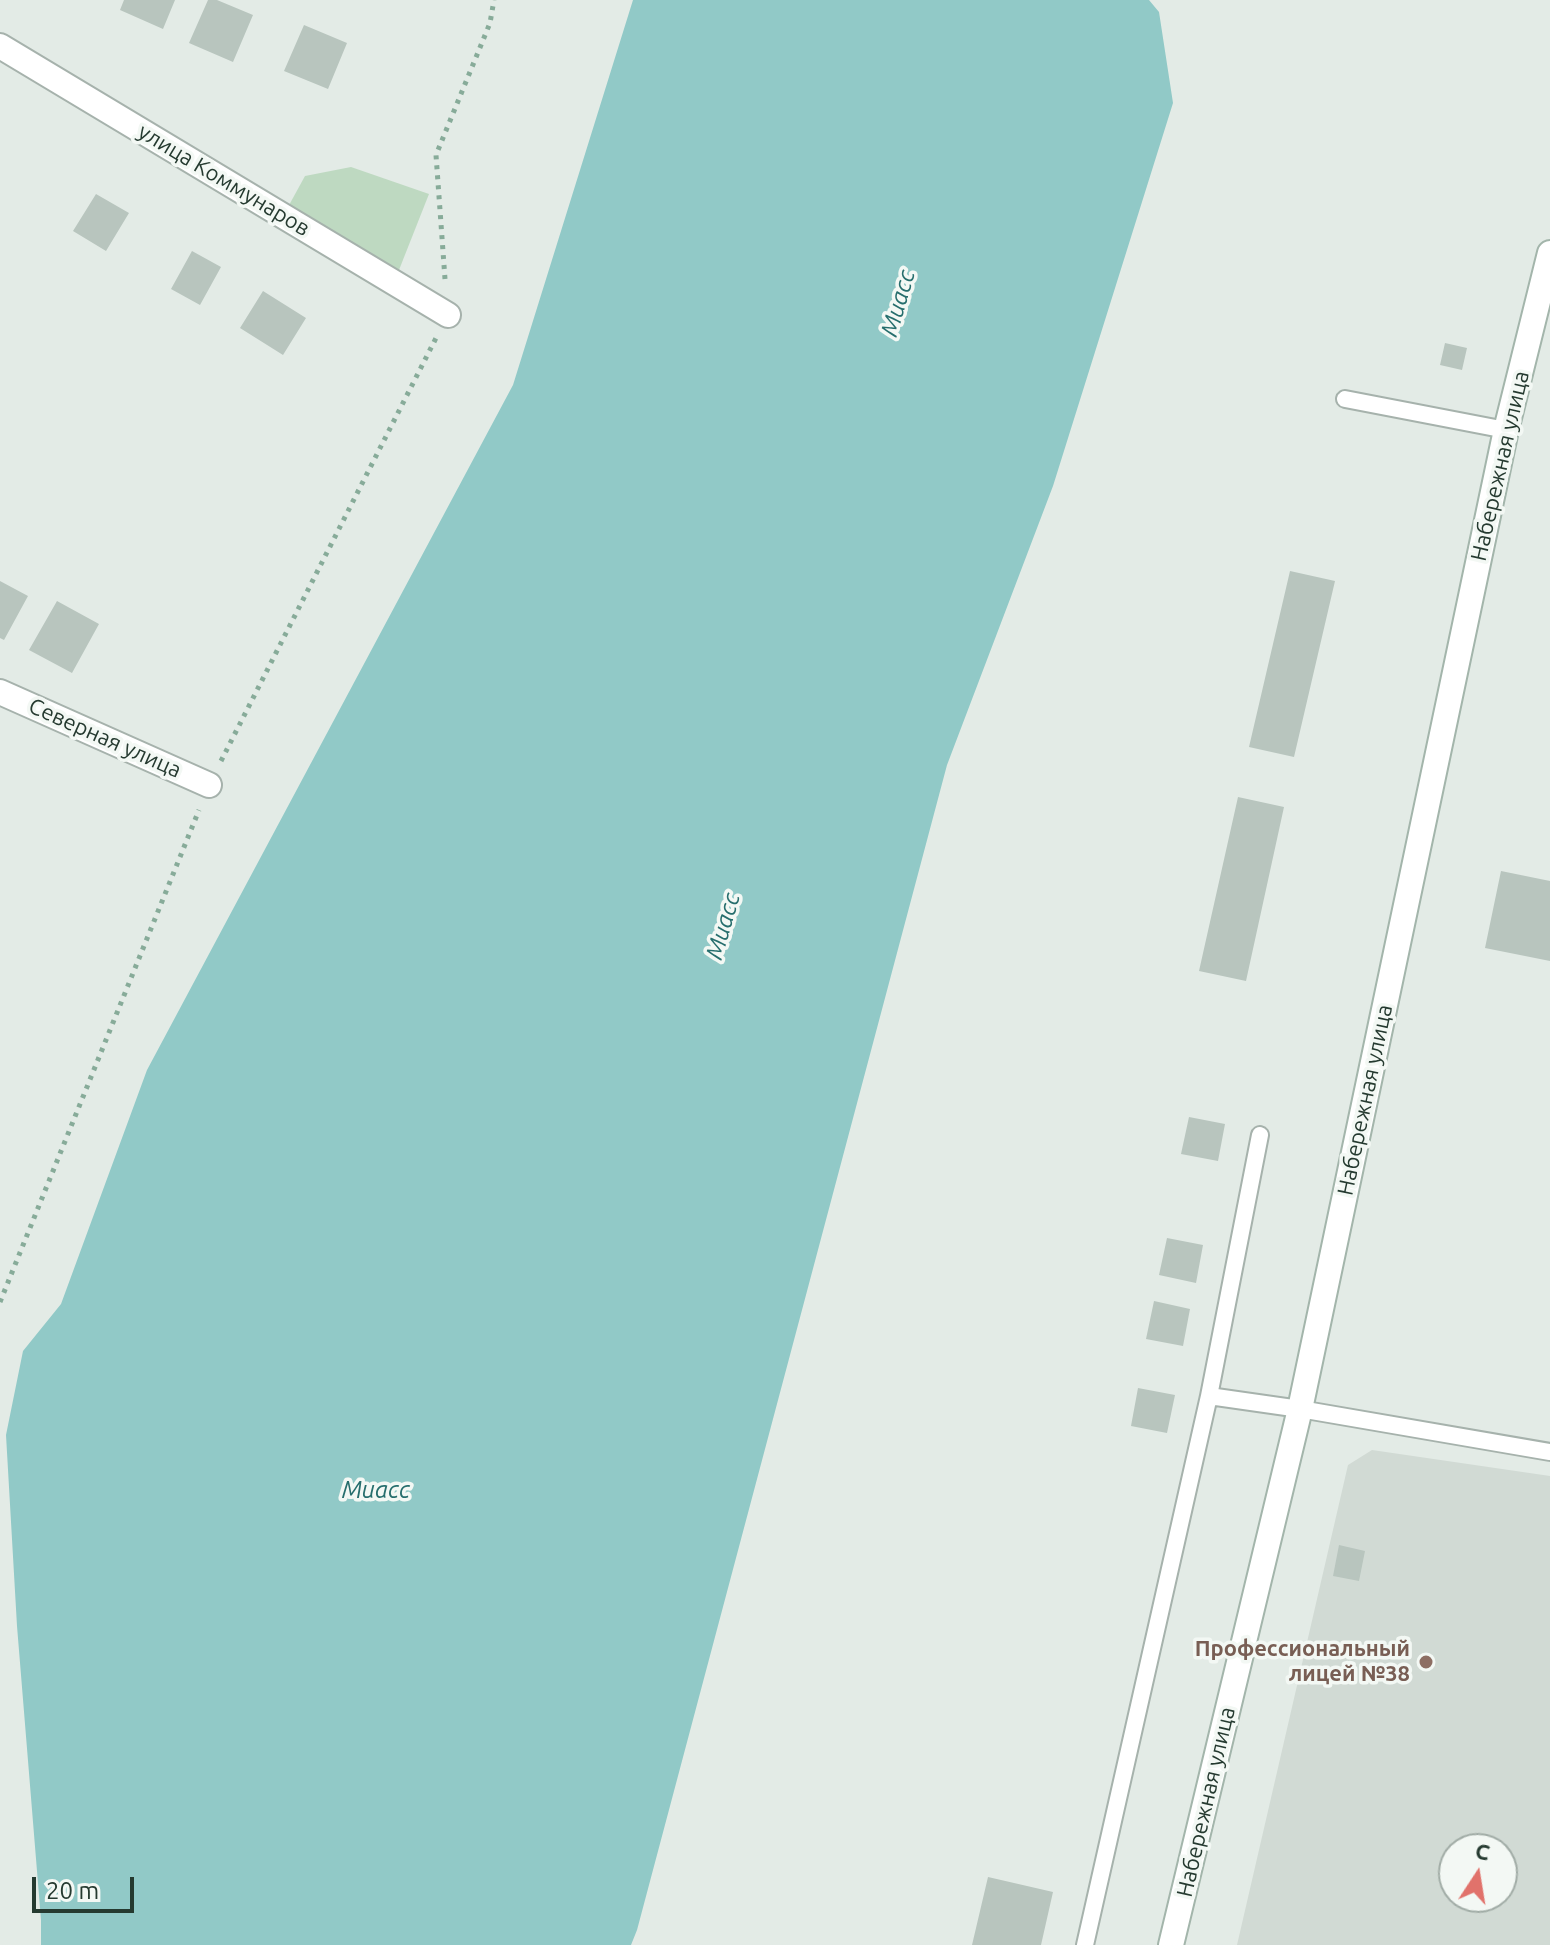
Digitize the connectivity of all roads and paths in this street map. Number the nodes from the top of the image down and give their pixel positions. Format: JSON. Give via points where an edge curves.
{"nodes":[{"id":1,"x":494,"y":0,"type":"edge"},
{"id":2,"x":0,"y":46,"type":"edge"},
{"id":3,"x":1550,"y":253,"type":"edge"},
{"id":4,"x":448,"y":315,"type":"junction"},
{"id":5,"x":1345,"y":399,"type":"dead end"},
{"id":6,"x":1506,"y":430,"type":"junction"},
{"id":7,"x":0,"y":692,"type":"edge"},
{"id":8,"x":209,"y":785,"type":"junction"},
{"id":9,"x":1260,"y":1135,"type":"dead end"},
{"id":10,"x":0,"y":1302,"type":"edge"},
{"id":11,"x":1209,"y":1396,"type":"junction"},
{"id":12,"x":1300,"y":1409,"type":"junction"},
{"id":13,"x":1550,"y":1452,"type":"edge"},
{"id":14,"x":1085,"y":1945,"type":"edge"},
{"id":15,"x":1171,"y":1945,"type":"edge"}],
"edges":[{"from":1,"to":4,"type":"path","via":[[490,23],[436,155]]},
{"from":2,"to":4,"type":"street","name":"улица Коммунаров"},
{"from":3,"to":6,"type":"street","name":"Набережная улица"},
{"from":4,"to":8,"type":"path"},
{"from":5,"to":6,"type":"lane"},
{"from":6,"to":12,"type":"street","name":"Набережная улица"},
{"from":7,"to":8,"type":"street","name":"Северная улица"},
{"from":8,"to":10,"type":"path"},
{"from":9,"to":11,"type":"lane"},
{"from":11,"to":12,"type":"lane"},
{"from":11,"to":14,"type":"lane"},
{"from":12,"to":13,"type":"lane"},
{"from":12,"to":15,"type":"street","name":"Набережная улица"}]}
